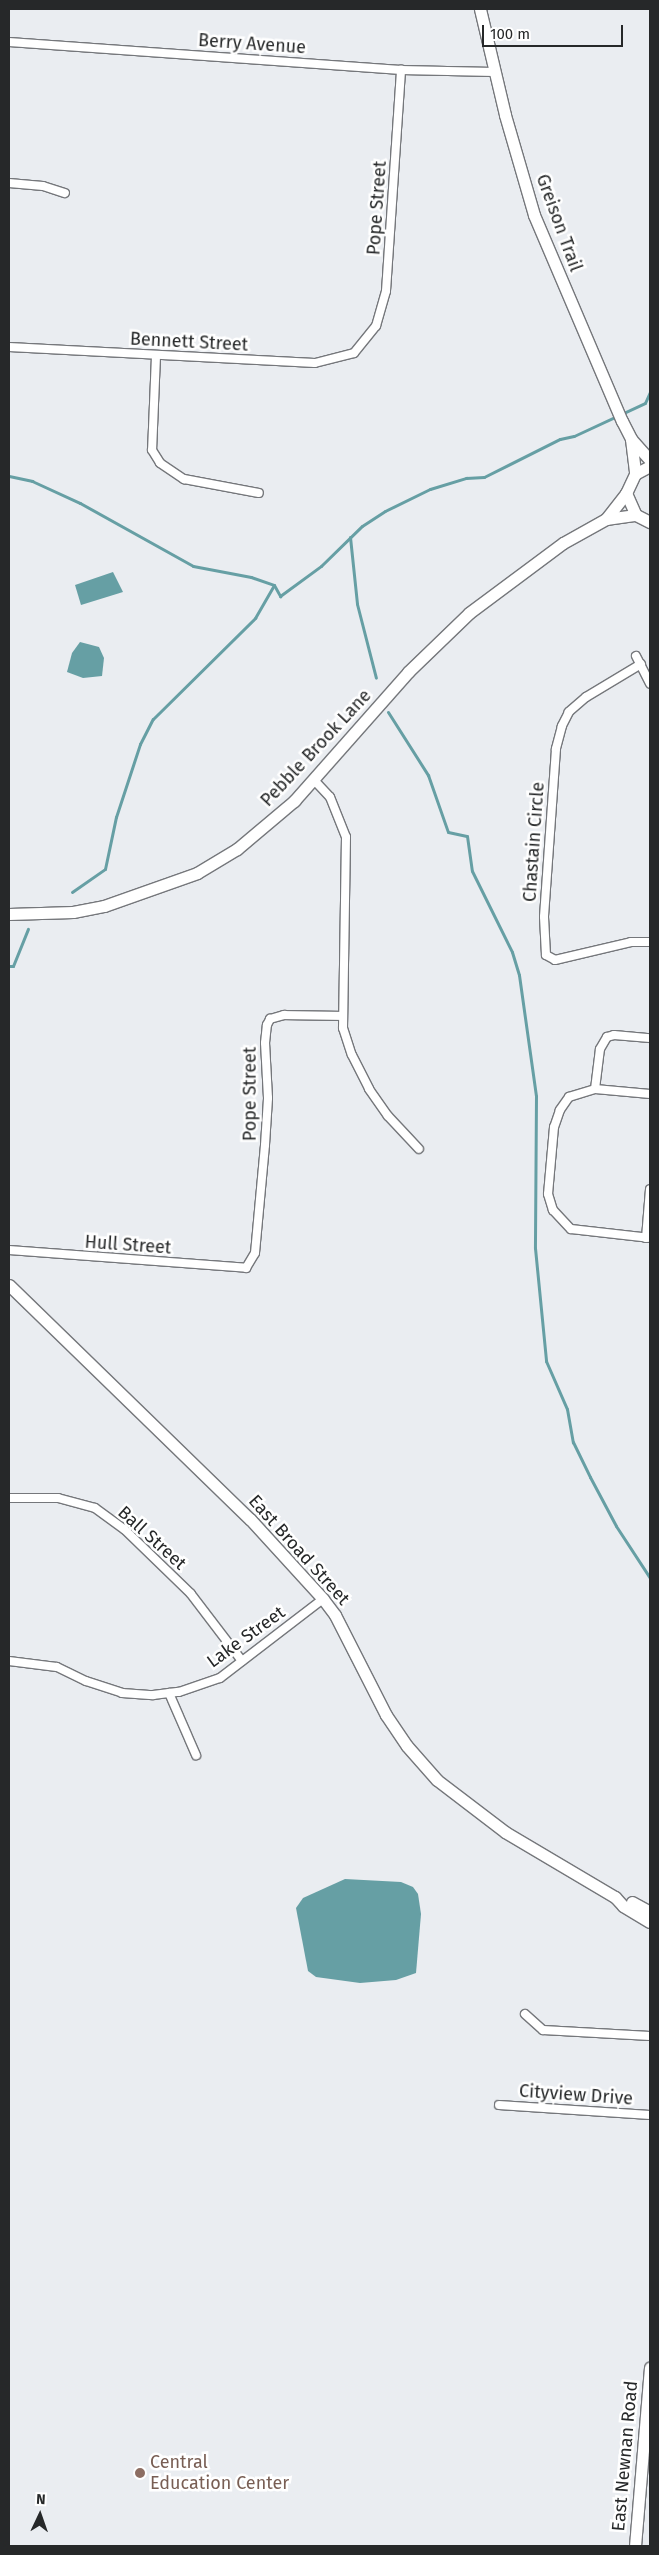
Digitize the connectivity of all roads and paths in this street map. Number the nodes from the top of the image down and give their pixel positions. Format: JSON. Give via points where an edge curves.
{"nodes":[{"id":1,"x":480,"y":9,"type":"edge"},
{"id":2,"x":9,"y":42,"type":"edge"},
{"id":3,"x":401,"y":70,"type":"junction"},
{"id":4,"x":494,"y":72,"type":"junction"},
{"id":5,"x":9,"y":183,"type":"edge"},
{"id":6,"x":65,"y":194,"type":"dead end"},
{"id":7,"x":362,"y":343,"type":"joint"},
{"id":8,"x":9,"y":347,"type":"edge"},
{"id":9,"x":156,"y":356,"type":"junction"},
{"id":10,"x":631,"y":439,"type":"junction"},
{"id":11,"x":650,"y":460,"type":"edge"},
{"id":12,"x":650,"y":466,"type":"edge"},
{"id":13,"x":635,"y":474,"type":"junction"},
{"id":14,"x":259,"y":493,"type":"dead end"},
{"id":15,"x":626,"y":493,"type":"junction"},
{"id":16,"x":636,"y":515,"type":"junction"},
{"id":17,"x":606,"y":519,"type":"junction"},
{"id":18,"x":650,"y":522,"type":"edge"},
{"id":19,"x":636,"y":656,"type":"dead end"},
{"id":20,"x":641,"y":664,"type":"junction"},
{"id":21,"x":650,"y":684,"type":"edge"},
{"id":22,"x":314,"y":780,"type":"junction"},
{"id":23,"x":9,"y":914,"type":"edge"},
{"id":24,"x":650,"y":942,"type":"edge"},
{"id":25,"x":342,"y":1016,"type":"junction"},
{"id":26,"x":650,"y":1038,"type":"edge"},
{"id":27,"x":595,"y":1089,"type":"junction"},
{"id":28,"x":650,"y":1094,"type":"edge"},
{"id":29,"x":419,"y":1149,"type":"dead end"},
{"id":30,"x":650,"y":1189,"type":"edge"},
{"id":31,"x":648,"y":1238,"type":"edge"},
{"id":32,"x":9,"y":1250,"type":"edge"},
{"id":33,"x":246,"y":1268,"type":"joint"},
{"id":34,"x":9,"y":1285,"type":"edge"},
{"id":35,"x":9,"y":1498,"type":"edge"},
{"id":36,"x":323,"y":1599,"type":"junction"},
{"id":37,"x":9,"y":1661,"type":"edge"},
{"id":38,"x":242,"y":1661,"type":"junction"},
{"id":39,"x":169,"y":1693,"type":"junction"},
{"id":40,"x":196,"y":1755,"type":"dead end"},
{"id":41,"x":616,"y":1897,"type":"junction"},
{"id":42,"x":650,"y":1912,"type":"edge"},
{"id":43,"x":650,"y":1922,"type":"edge"},
{"id":44,"x":525,"y":2014,"type":"dead end"},
{"id":45,"x":650,"y":2036,"type":"edge"},
{"id":46,"x":499,"y":2105,"type":"dead end"},
{"id":47,"x":650,"y":2115,"type":"edge"},
{"id":48,"x":650,"y":2368,"type":"edge"},
{"id":49,"x":650,"y":2378,"type":"edge"},
{"id":50,"x":635,"y":2546,"type":"edge"}],
"edges":[{"from":1,"to":4,"type":"street","name":"Greison Trail"},
{"from":2,"to":3,"type":"street","name":"Berry Avenue"},
{"from":3,"to":4,"type":"street","name":"Berry Avenue"},
{"from":3,"to":7,"type":"street","name":"Pope Street","via":[[386,292],[376,326]]},
{"from":4,"to":10,"type":"street","name":"Greison Trail","via":[[534,215]]},
{"from":5,"to":6,"type":"street","via":[[43,186]]},
{"from":7,"to":9,"type":"street","name":"Bennett Street","via":[[354,353],[315,363]]},
{"from":8,"to":9,"type":"street","name":"Bennett Street"},
{"from":9,"to":14,"type":"street","via":[[152,450],[160,463],[184,478]]},
{"from":10,"to":11,"type":"street","name":"Greison Trail"},
{"from":10,"to":13,"type":"street","name":"Greison Trail"},
{"from":12,"to":13,"type":"street"},
{"from":13,"to":15,"type":"street","name":"Pebble Brook Lane"},
{"from":15,"to":16,"type":"street"},
{"from":15,"to":17,"type":"street","name":"Pebble Brook Lane"},
{"from":16,"to":17,"type":"street","name":"Pebble Brook Lane"},
{"from":16,"to":18,"type":"street"},
{"from":17,"to":22,"type":"street","name":"Pebble Brook Lane","via":[[538,560],[469,613],[408,672]]},
{"from":19,"to":20,"type":"street"},
{"from":20,"to":21,"type":"street"},
{"from":20,"to":24,"type":"street","name":"Chastain Circle","via":[[586,697],[569,712],[562,726],[556,749],[544,918],[546,955],[555,960],[631,942]]},
{"from":22,"to":23,"type":"street","name":"Pebble Brook Lane","via":[[263,830],[196,873],[104,906],[74,912]]},
{"from":22,"to":25,"type":"street","via":[[330,797],[346,837]]},
{"from":25,"to":29,"type":"street","via":[[352,1055],[369,1089],[388,1116]]},
{"from":25,"to":33,"type":"street","name":"Pope Street","via":[[284,1015],[270,1019],[264,1043],[268,1098],[255,1253]]},
{"from":26,"to":27,"type":"street","via":[[607,1037],[600,1049]]},
{"from":27,"to":28,"type":"street"},
{"from":27,"to":31,"type":"street","via":[[570,1097],[560,1110],[554,1127],[548,1194],[553,1210],[571,1229]]},
{"from":30,"to":31,"type":"street"},
{"from":32,"to":33,"type":"street","name":"Hull Street"},
{"from":34,"to":36,"type":"street","name":"East Broad Street","via":[[243,1512]]},
{"from":35,"to":38,"type":"street","name":"Ball Street","via":[[58,1498],[95,1508],[124,1528],[191,1594]]},
{"from":36,"to":38,"type":"street","name":"Lake Street"},
{"from":36,"to":41,"type":"street","name":"East Broad Street","via":[[335,1615],[386,1715],[406,1746],[438,1780],[505,1832]]},
{"from":37,"to":39,"type":"street","name":"Lake Street","via":[[57,1667],[122,1693]]},
{"from":38,"to":39,"type":"street","name":"Lake Street","via":[[220,1678]]},
{"from":39,"to":40,"type":"street"},
{"from":41,"to":42,"type":"street","name":"East Broad Street"},
{"from":41,"to":43,"type":"street","name":"East Broad Street","via":[[623,1906]]},
{"from":44,"to":45,"type":"street","via":[[544,2030]]},
{"from":46,"to":47,"type":"street","name":"Cityview Drive"},
{"from":48,"to":49,"type":"street","name":"East Newnan Road"},
{"from":49,"to":50,"type":"street","name":"East Newnan Road"}]}
